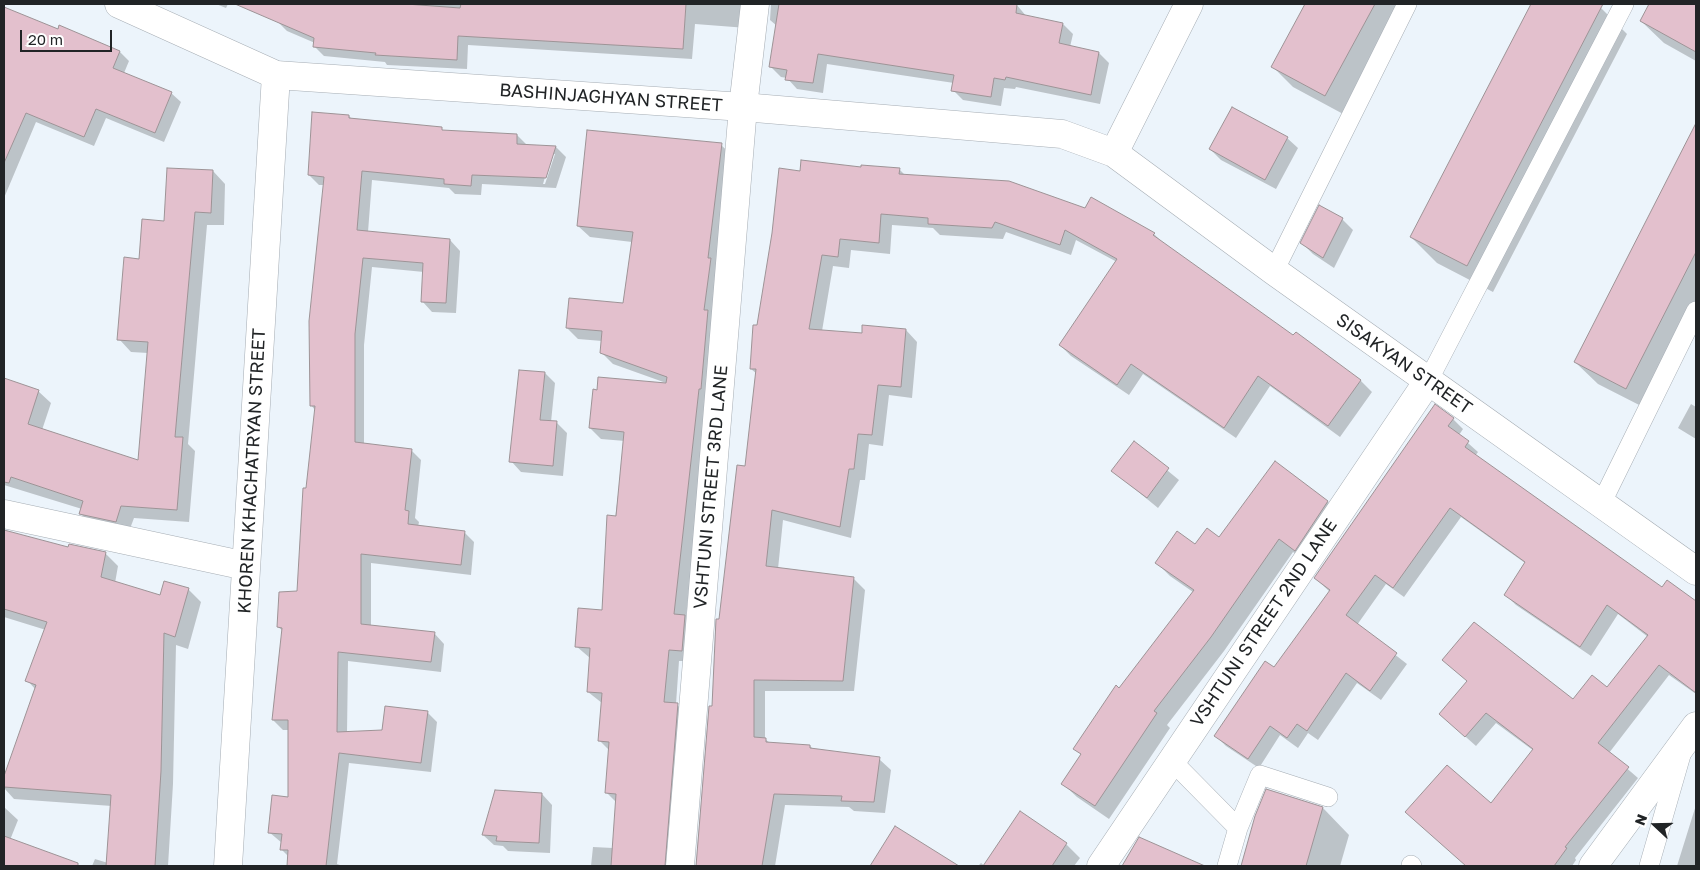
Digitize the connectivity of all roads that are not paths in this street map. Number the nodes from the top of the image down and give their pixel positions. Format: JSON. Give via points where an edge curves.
{"nodes":[{"id":1,"x":119,"y":4,"type":"edge"},
{"id":2,"x":755,"y":4,"type":"edge"},
{"id":3,"x":1407,"y":4,"type":"edge"},
{"id":4,"x":1624,"y":4,"type":"edge"},
{"id":5,"x":1185,"y":5,"type":"edge"},
{"id":6,"x":276,"y":75,"type":"junction"},
{"id":7,"x":743,"y":107,"type":"junction"},
{"id":8,"x":1114,"y":153,"type":"junction"},
{"id":9,"x":1274,"y":272,"type":"junction"},
{"id":10,"x":1696,"y":311,"type":"edge"},
{"id":11,"x":1428,"y":381,"type":"junction"},
{"id":12,"x":1601,"y":504,"type":"junction"},
{"id":13,"x":4,"y":514,"type":"edge"},
{"id":14,"x":246,"y":566,"type":"junction"},
{"id":15,"x":1696,"y":571,"type":"edge"},
{"id":16,"x":1691,"y":732,"type":"edge"},
{"id":17,"x":1172,"y":760,"type":"junction"},
{"id":18,"x":1328,"y":797,"type":"dead end"},
{"id":19,"x":1238,"y":828,"type":"junction"},
{"id":20,"x":228,"y":866,"type":"edge"},
{"id":21,"x":680,"y":866,"type":"edge"},
{"id":22,"x":1101,"y":866,"type":"edge"},
{"id":23,"x":1227,"y":866,"type":"edge"},
{"id":24,"x":1593,"y":866,"type":"edge"},
{"id":25,"x":1649,"y":866,"type":"edge"}],
"edges":[{"from":1,"to":6,"type":"street","name":"BASHINJAGHYAN STREET"},
{"from":2,"to":7,"type":"street","name":"VSHTUNI STREET 3RD LANE"},
{"from":3,"to":9,"type":"lane"},
{"from":4,"to":11,"type":"lane"},
{"from":5,"to":8,"type":"street"},
{"from":6,"to":7,"type":"street","name":"BASHINJAGHYAN STREET"},
{"from":6,"to":14,"type":"street","name":"KHOREN KHACHATRYAN STREET"},
{"from":7,"to":8,"type":"street","name":"BASHINJAGHYAN STREET","via":[[1062,134]]},
{"from":7,"to":21,"type":"street","name":"VSHTUNI STREET 3RD LANE"},
{"from":8,"to":9,"type":"street","name":"SISAKYAN STREET"},
{"from":9,"to":11,"type":"street","name":"SISAKYAN STREET"},
{"from":10,"to":12,"type":"lane"},
{"from":11,"to":12,"type":"street","name":"SISAKYAN STREET"},
{"from":11,"to":17,"type":"street","name":"VSHTUNI STREET 2ND LANE"},
{"from":12,"to":15,"type":"street","name":"SISAKYAN STREET"},
{"from":13,"to":14,"type":"street"},
{"from":14,"to":20,"type":"street","name":"KHOREN KHACHATRYAN STREET"},
{"from":16,"to":24,"type":"street"},
{"from":16,"to":25,"type":"lane"},
{"from":17,"to":19,"type":"lane"},
{"from":17,"to":22,"type":"street","name":"VSHTUNI STREET 2ND LANE"},
{"from":18,"to":19,"type":"lane","via":[[1260,775]]},
{"from":19,"to":23,"type":"lane"}]}
